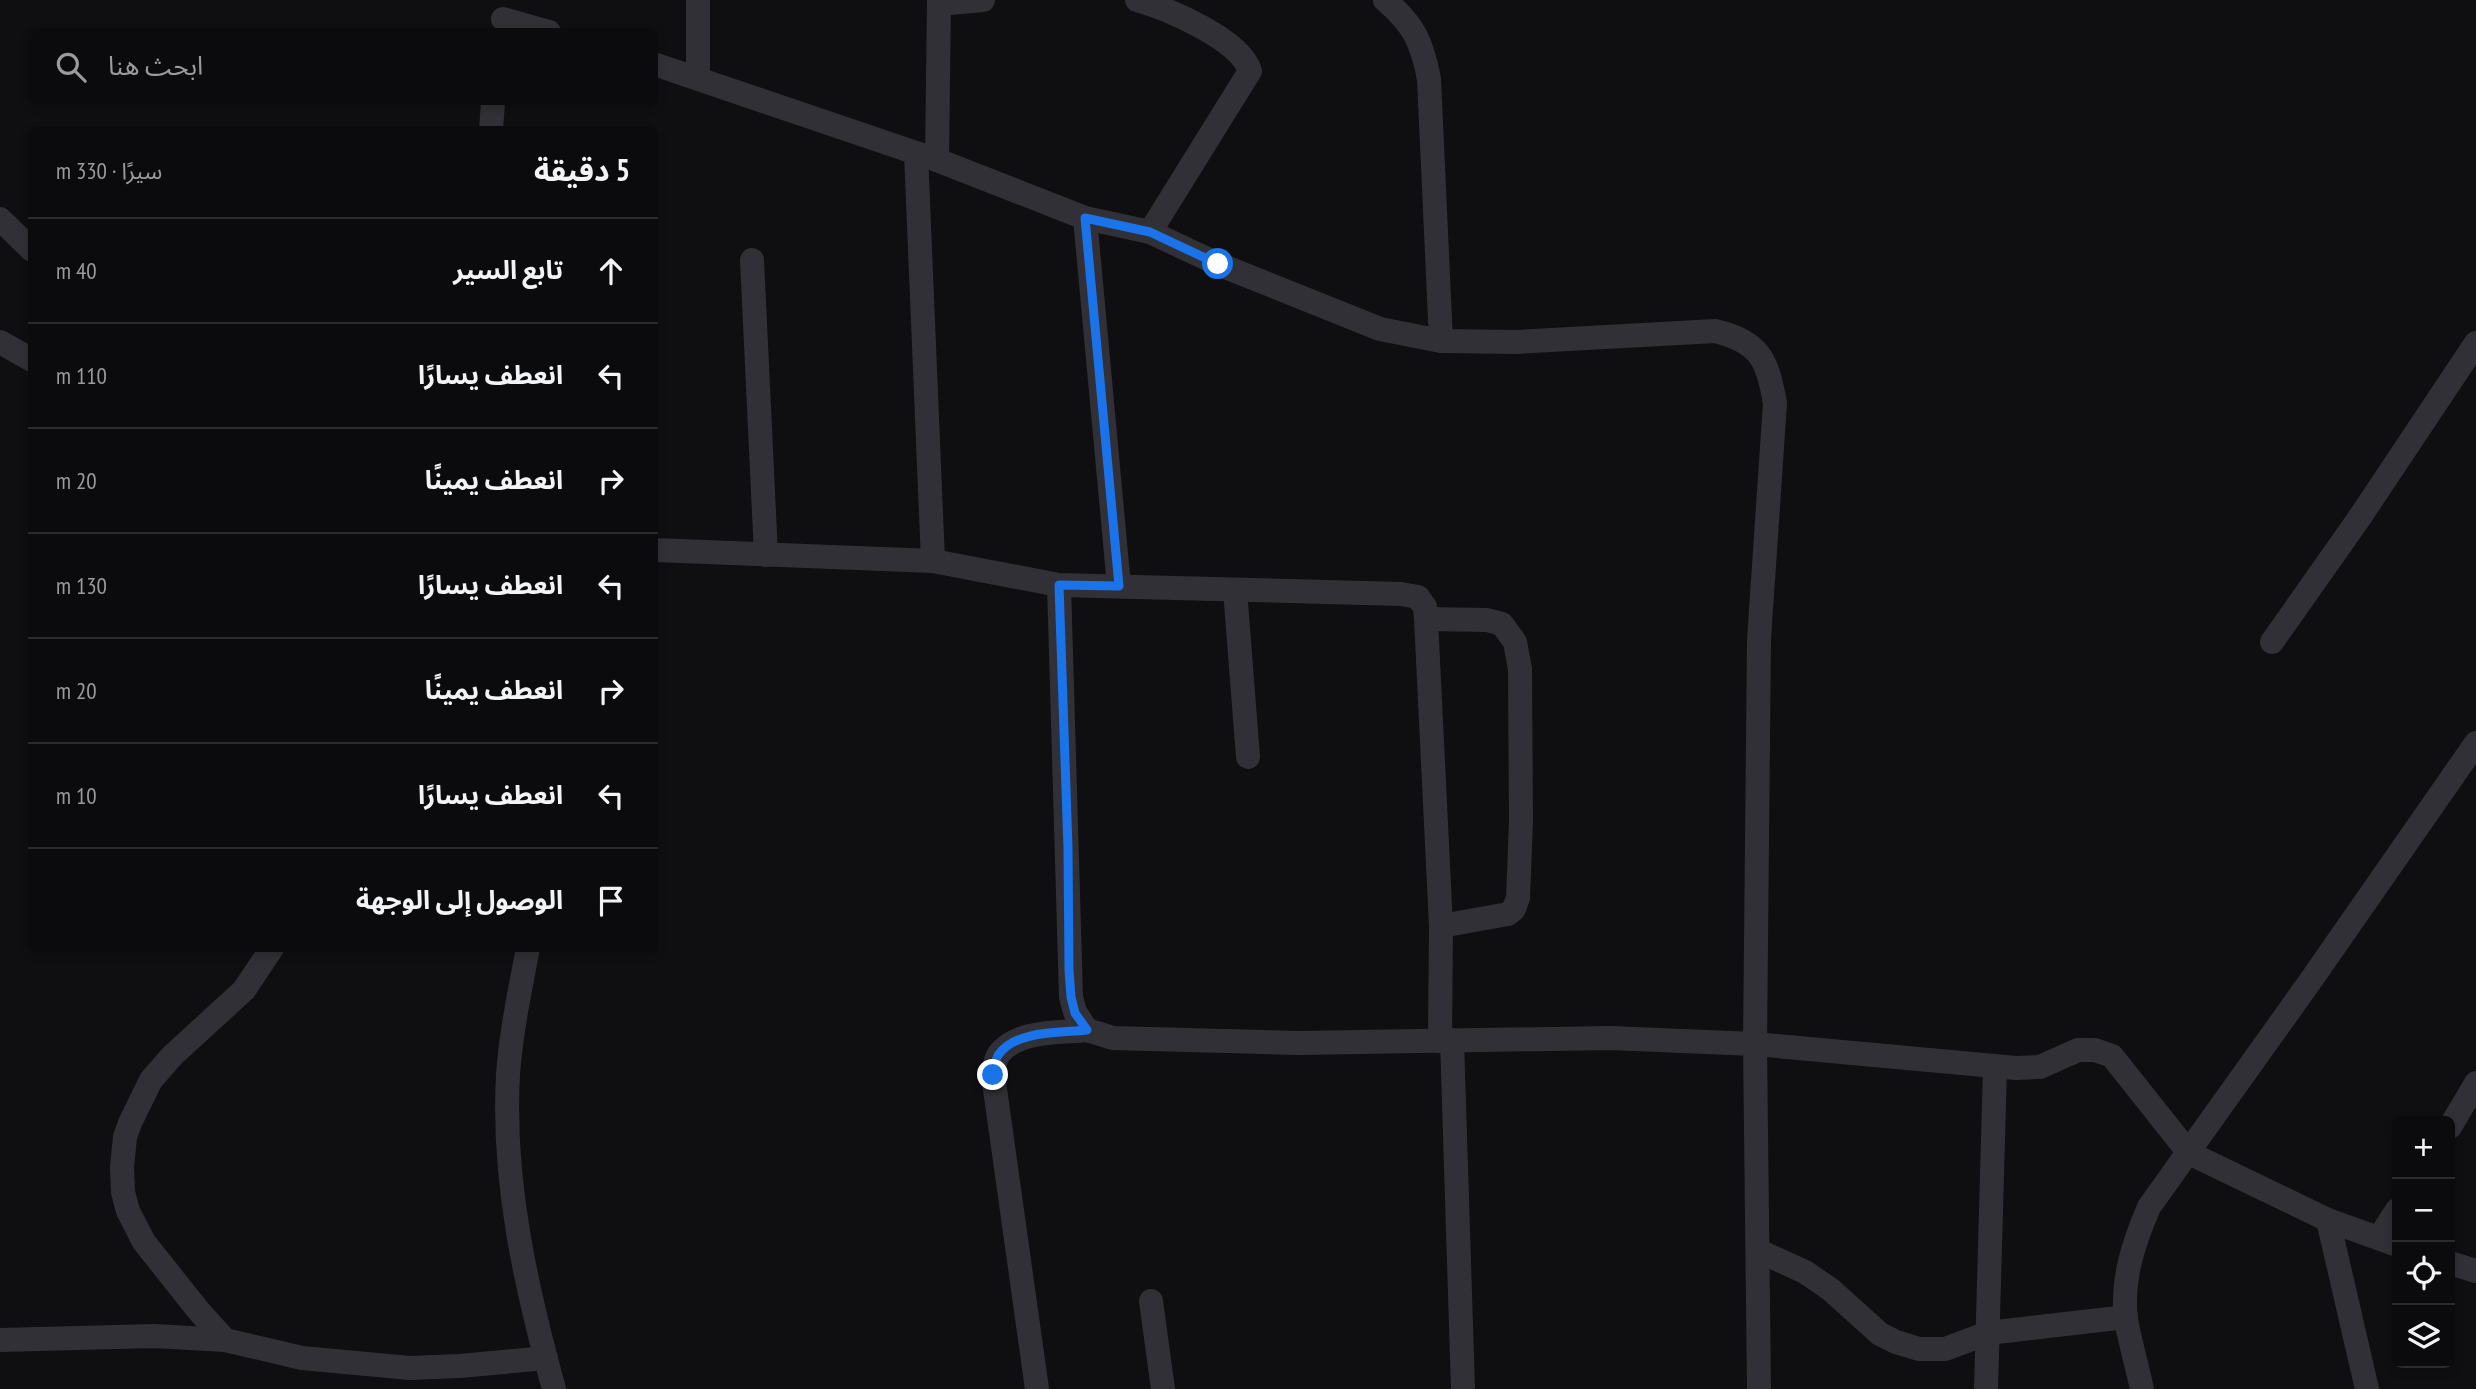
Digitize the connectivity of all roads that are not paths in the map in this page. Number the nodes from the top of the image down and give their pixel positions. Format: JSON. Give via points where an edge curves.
{"nodes":[{"id":1,"x":698,"y":0,"type":"edge"},
{"id":2,"x":983,"y":0,"type":"edge"},
{"id":3,"x":1137,"y":0,"type":"edge"},
{"id":4,"x":1385,"y":0,"type":"edge"},
{"id":5,"x":939,"y":2,"type":"edge"},
{"id":6,"x":504,"y":17,"type":"edge"},
{"id":7,"x":537,"y":28,"type":"edge"},
{"id":8,"x":658,"y":65,"type":"edge"},
{"id":9,"x":698,"y":78,"type":"junction"},
{"id":10,"x":493,"y":105,"type":"edge"},
{"id":11,"x":491,"y":126,"type":"edge"},
{"id":12,"x":926,"y":157,"type":"junction"},
{"id":13,"x":1085,"y":218,"type":"junction"},
{"id":14,"x":0,"y":219,"type":"edge"},
{"id":15,"x":1150,"y":232,"type":"junction"},
{"id":16,"x":28,"y":246,"type":"edge"},
{"id":17,"x":751,"y":260,"type":"dead end"},
{"id":18,"x":1441,"y":341,"type":"junction"},
{"id":19,"x":0,"y":342,"type":"edge"},
{"id":20,"x":2476,"y":343,"type":"edge"},
{"id":21,"x":28,"y":358,"type":"edge"},
{"id":22,"x":658,"y":550,"type":"edge"},
{"id":23,"x":766,"y":555,"type":"junction"},
{"id":24,"x":933,"y":561,"type":"junction"},
{"id":25,"x":1059,"y":585,"type":"junction"},
{"id":26,"x":1119,"y":586,"type":"junction"},
{"id":27,"x":1235,"y":590,"type":"junction"},
{"id":28,"x":1426,"y":619,"type":"junction"},
{"id":29,"x":2272,"y":642,"type":"dead end"},
{"id":30,"x":2473,"y":755,"type":"edge"},
{"id":31,"x":1248,"y":757,"type":"dead end"},
{"id":32,"x":1441,"y":926,"type":"junction"},
{"id":33,"x":269,"y":952,"type":"edge"},
{"id":34,"x":527,"y":952,"type":"edge"},
{"id":35,"x":1087,"y":1030,"type":"junction"},
{"id":36,"x":1446,"y":1040,"type":"junction"},
{"id":37,"x":1755,"y":1044,"type":"junction"},
{"id":38,"x":1995,"y":1068,"type":"junction"},
{"id":39,"x":2476,"y":1083,"type":"edge"},
{"id":40,"x":2455,"y":1119,"type":"edge"},
{"id":41,"x":2189,"y":1153,"type":"junction"},
{"id":42,"x":2328,"y":1220,"type":"junction"},
{"id":43,"x":2388,"y":1242,"type":"edge"},
{"id":44,"x":1759,"y":1251,"type":"junction"},
{"id":45,"x":2455,"y":1265,"type":"edge"},
{"id":46,"x":2476,"y":1271,"type":"edge"},
{"id":47,"x":1152,"y":1301,"type":"dead end"},
{"id":48,"x":2126,"y":1317,"type":"junction"},
{"id":49,"x":1988,"y":1333,"type":"junction"},
{"id":50,"x":0,"y":1340,"type":"edge"},
{"id":51,"x":225,"y":1340,"type":"junction"},
{"id":52,"x":545,"y":1358,"type":"junction"},
{"id":53,"x":554,"y":1389,"type":"edge"},
{"id":54,"x":1037,"y":1389,"type":"edge"},
{"id":55,"x":1163,"y":1389,"type":"edge"},
{"id":56,"x":1463,"y":1389,"type":"edge"},
{"id":57,"x":1759,"y":1389,"type":"edge"},
{"id":58,"x":1986,"y":1389,"type":"edge"},
{"id":59,"x":2142,"y":1389,"type":"edge"},
{"id":60,"x":2367,"y":1389,"type":"edge"}],
"edges":[{"from":1,"to":9,"type":"street"},
{"from":2,"to":5,"type":"street"},
{"from":3,"to":15,"type":"street","via":[[1189,20],[1247,60],[1250,71]]},
{"from":4,"to":18,"type":"street","via":[[1418,37],[1429,79]]},
{"from":5,"to":12,"type":"street"},
{"from":6,"to":7,"type":"street"},
{"from":8,"to":9,"type":"street"},
{"from":9,"to":12,"type":"street"},
{"from":10,"to":11,"type":"street"},
{"from":12,"to":13,"type":"street"},
{"from":12,"to":24,"type":"street"},
{"from":13,"to":15,"type":"street"},
{"from":13,"to":26,"type":"street"},
{"from":14,"to":16,"type":"street"},
{"from":15,"to":18,"type":"street","via":[[1345,316],[1380,329]]},
{"from":17,"to":23,"type":"street"},
{"from":18,"to":37,"type":"street","via":[[1586,340],[1715,331],[1739,337],[1758,352],[1770,373],[1775,403],[1759,639]]},
{"from":19,"to":21,"type":"street"},
{"from":20,"to":29,"type":"street"},
{"from":22,"to":23,"type":"street"},
{"from":23,"to":24,"type":"street"},
{"from":24,"to":25,"type":"street"},
{"from":25,"to":26,"type":"street"},
{"from":25,"to":35,"type":"street","via":[[1069,970],[1075,1013]]},
{"from":26,"to":27,"type":"street"},
{"from":27,"to":28,"type":"street","via":[[1401,594],[1418,597]]},
{"from":27,"to":31,"type":"street"},
{"from":28,"to":32,"type":"street"},
{"from":28,"to":32,"type":"street","via":[[1502,624],[1515,642],[1520,669],[1518,898],[1508,914]]},
{"from":30,"to":41,"type":"street"},
{"from":32,"to":36,"type":"street"},
{"from":33,"to":51,"type":"street","via":[[244,989],[151,1080],[125,1137],[123,1192],[132,1219],[144,1242]]},
{"from":34,"to":52,"type":"street","via":[[508,1073],[508,1125],[520,1245]]},
{"from":35,"to":36,"type":"street","via":[[1113,1038],[1298,1043]]},
{"from":35,"to":54,"type":"street","via":[[1012,1041],[997,1055],[993,1075]]},
{"from":36,"to":37,"type":"street","via":[[1610,1038]]},
{"from":36,"to":56,"type":"street"},
{"from":37,"to":38,"type":"street"},
{"from":37,"to":44,"type":"street"},
{"from":38,"to":41,"type":"street","via":[[2040,1067],[2078,1050],[2112,1056]]},
{"from":38,"to":49,"type":"street"},
{"from":39,"to":40,"type":"street"},
{"from":41,"to":42,"type":"street"},
{"from":41,"to":48,"type":"street","via":[[2149,1207],[2134,1241]]},
{"from":42,"to":43,"type":"street"},
{"from":42,"to":60,"type":"street"},
{"from":44,"to":49,"type":"street","via":[[1805,1272],[1896,1342],[1919,1349],[1945,1349]]},
{"from":44,"to":57,"type":"street"},
{"from":45,"to":46,"type":"street"},
{"from":47,"to":55,"type":"street"},
{"from":48,"to":49,"type":"street"},
{"from":48,"to":59,"type":"street"},
{"from":49,"to":58,"type":"street"},
{"from":50,"to":51,"type":"street","via":[[154,1336]]},
{"from":51,"to":52,"type":"street","via":[[302,1358],[400,1368]]},
{"from":52,"to":53,"type":"street"}]}
